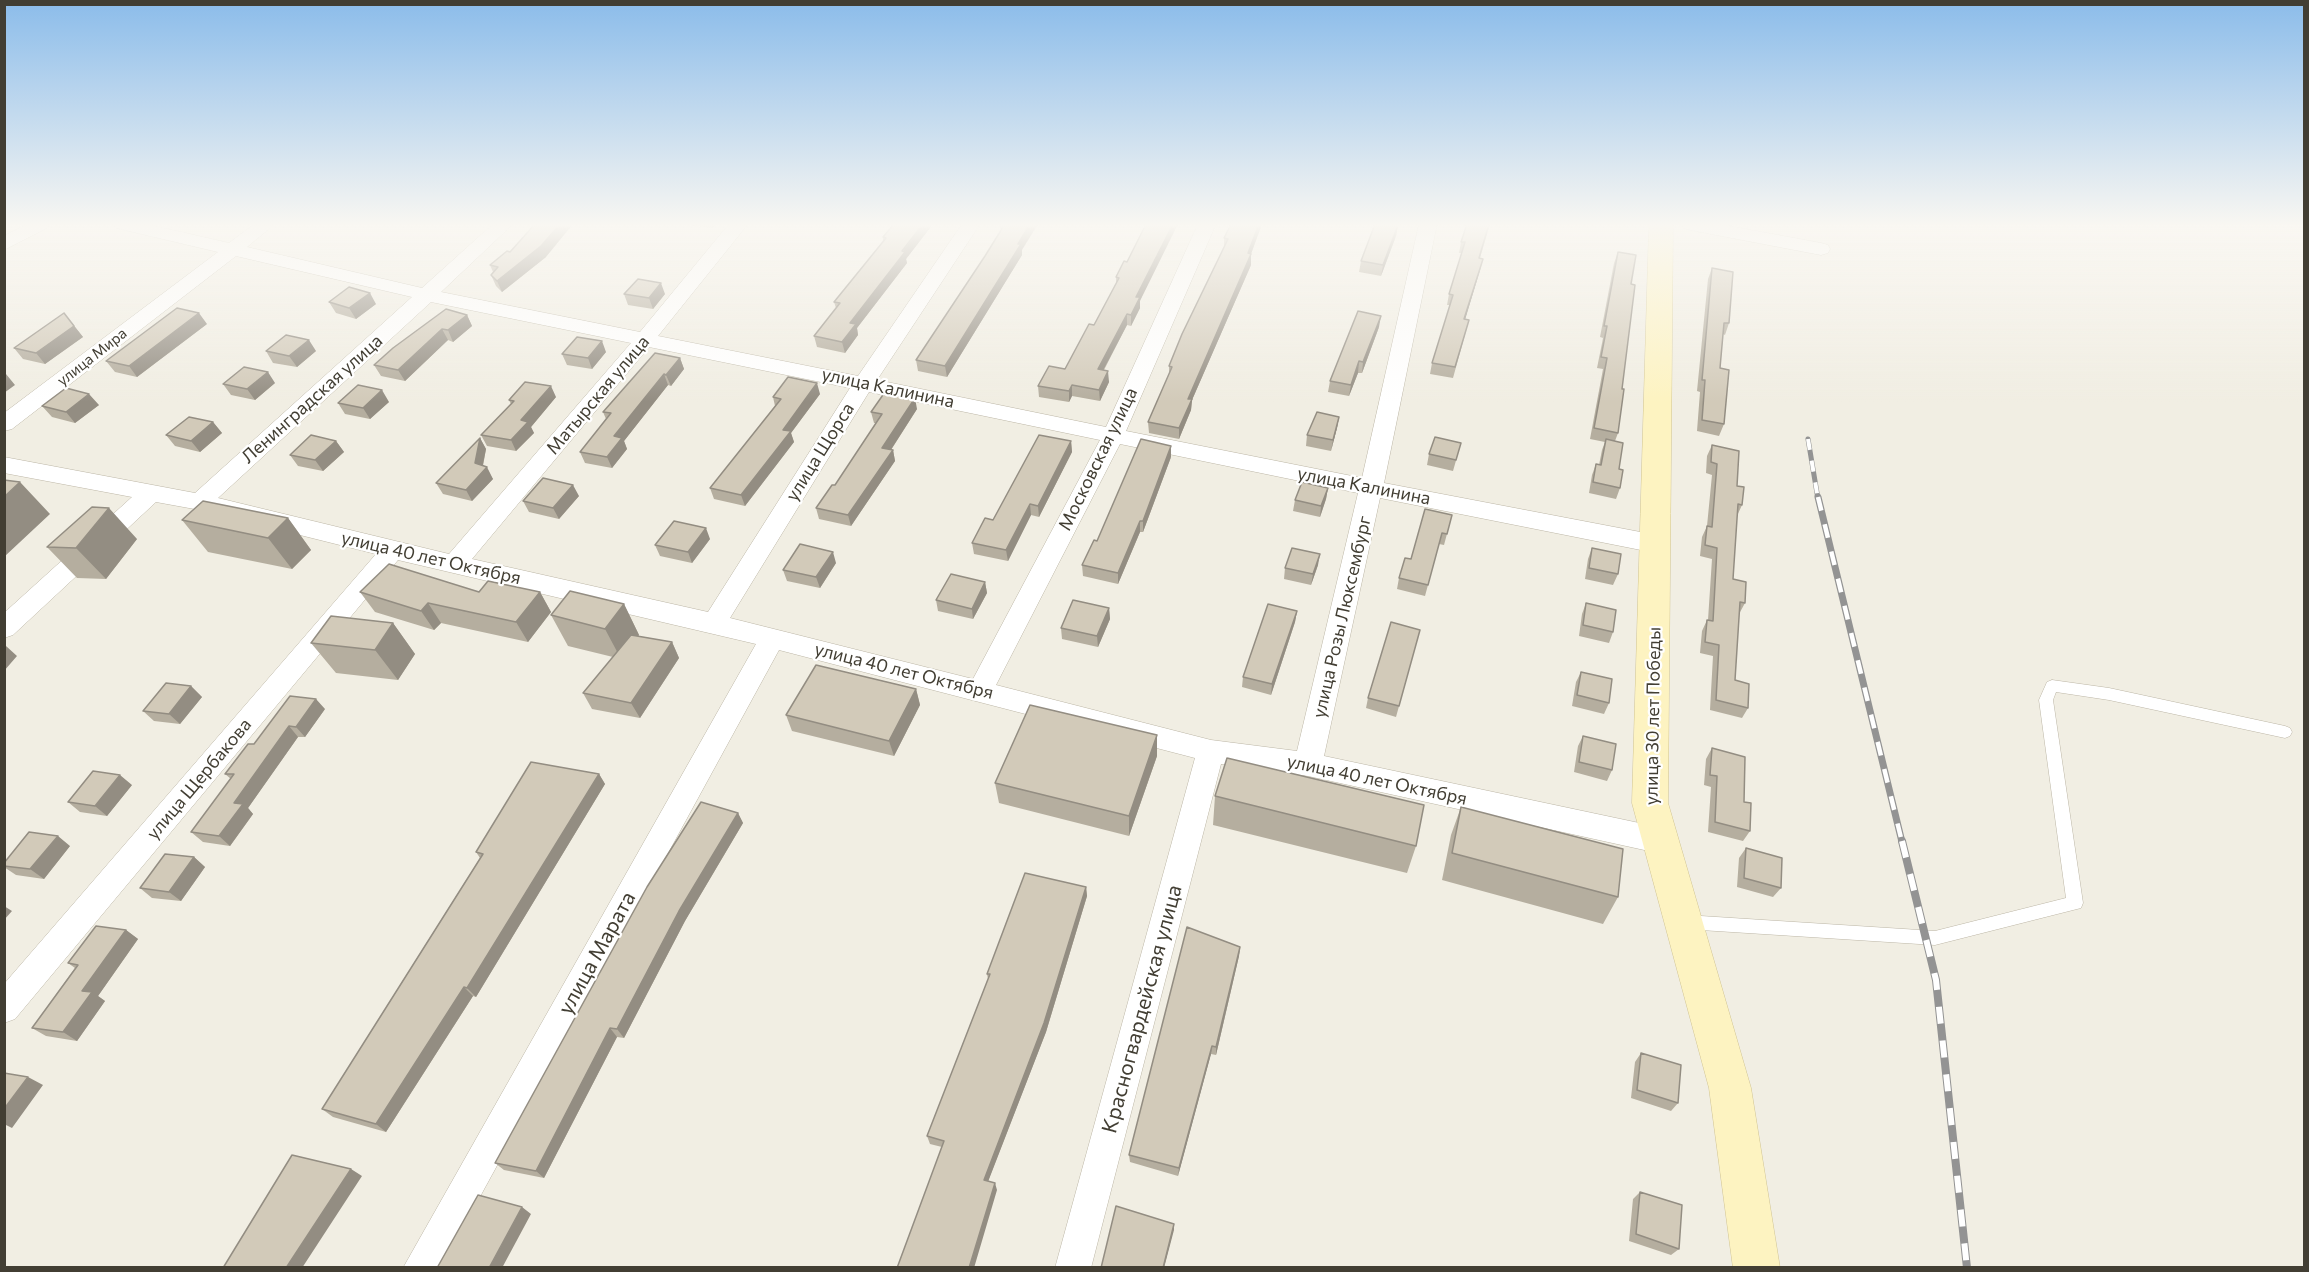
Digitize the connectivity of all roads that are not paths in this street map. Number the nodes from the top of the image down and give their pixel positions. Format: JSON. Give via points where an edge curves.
{"nodes":[{"id":1,"x":187,"y":283,"type":"edge"},
{"id":2,"x":376,"y":283,"type":"edge"},
{"id":3,"x":440,"y":283,"type":"edge"},
{"id":4,"x":691,"y":283,"type":"edge"},
{"id":5,"x":931,"y":283,"type":"edge"},
{"id":6,"x":1181,"y":283,"type":"edge"},
{"id":7,"x":1415,"y":283,"type":"edge"},
{"id":8,"x":1660,"y":283,"type":"edge"},
{"id":9,"x":427,"y":295,"type":"junction"},
{"id":10,"x":646,"y":338,"type":"junction"},
{"id":11,"x":864,"y":383,"type":"junction"},
{"id":12,"x":4,"y":424,"type":"edge"},
{"id":13,"x":1114,"y":434,"type":"junction"},
{"id":14,"x":4,"y":465,"type":"edge"},
{"id":15,"x":1371,"y":488,"type":"junction"},
{"id":16,"x":151,"y":493,"type":"junction"},
{"id":17,"x":200,"y":502,"type":"junction"},
{"id":18,"x":1656,"y":544,"type":"junction"},
{"id":19,"x":393,"y":550,"type":"junction"},
{"id":20,"x":454,"y":564,"type":"junction"},
{"id":21,"x":714,"y":623,"type":"junction"},
{"id":22,"x":4,"y":628,"type":"edge"},
{"id":23,"x":772,"y":639,"type":"junction"},
{"id":24,"x":980,"y":690,"type":"junction"},
{"id":25,"x":2285,"y":732,"type":"dead end"},
{"id":26,"x":1211,"y":751,"type":"junction"},
{"id":27,"x":1308,"y":764,"type":"junction"},
{"id":28,"x":1658,"y":840,"type":"junction"},
{"id":29,"x":1683,"y":922,"type":"junction"},
{"id":30,"x":4,"y":1008,"type":"edge"},
{"id":31,"x":421,"y":1268,"type":"edge"},
{"id":32,"x":1073,"y":1268,"type":"edge"},
{"id":33,"x":1757,"y":1268,"type":"edge"}],
"edges":[{"from":1,"to":12,"type":"street","name":"улица Мира"},
{"from":2,"to":9,"type":"street","name":"улица Калинина"},
{"from":3,"to":9,"type":"street","name":"Ленинградская улица"},
{"from":4,"to":10,"type":"street","name":"Матырская улица"},
{"from":5,"to":11,"type":"street","name":"улица Щорса"},
{"from":6,"to":13,"type":"street","name":"Московская улица"},
{"from":7,"to":15,"type":"street","name":"улица Розы Люксембург"},
{"from":8,"to":18,"type":"main road","name":"улица 30 лет Победы"},
{"from":9,"to":10,"type":"street","name":"улица Калинина"},
{"from":9,"to":17,"type":"street","name":"Ленинградская улица"},
{"from":10,"to":11,"type":"street","name":"улица Калинина"},
{"from":10,"to":20,"type":"street","name":"Матырская улица"},
{"from":11,"to":13,"type":"street","name":"улица Калинина"},
{"from":11,"to":21,"type":"street","name":"улица Щорса"},
{"from":13,"to":15,"type":"street","name":"улица Калинина"},
{"from":13,"to":24,"type":"street","name":"Московская улица"},
{"from":14,"to":16,"type":"street","name":"улица 40 лет Октября"},
{"from":15,"to":18,"type":"street","name":"улица Калинина"},
{"from":15,"to":27,"type":"street","name":"улица Розы Люксембург"},
{"from":16,"to":17,"type":"street","name":"улица 40 лет Октября"},
{"from":16,"to":22,"type":"street"},
{"from":17,"to":19,"type":"street","name":"улица 40 лет Октября"},
{"from":18,"to":28,"type":"main road","name":"улица 30 лет Победы","via":[[1650,803]]},
{"from":19,"to":20,"type":"street","name":"улица 40 лет Октября"},
{"from":19,"to":30,"type":"street","name":"улица Щербакова"},
{"from":20,"to":21,"type":"street","name":"улица 40 лет Октября"},
{"from":21,"to":23,"type":"street","name":"улица 40 лет Октября"},
{"from":23,"to":24,"type":"street","name":"улица 40 лет Октября"},
{"from":23,"to":31,"type":"street","name":"улица Марата"},
{"from":24,"to":26,"type":"street","name":"улица 40 лет Октября"},
{"from":25,"to":29,"type":"lane","via":[[2109,694],[2052,686],[2046,700],[2075,903],[1935,938]]},
{"from":26,"to":27,"type":"street","name":"улица 40 лет Октября"},
{"from":26,"to":32,"type":"street","name":"Красногвардейская улица"},
{"from":27,"to":28,"type":"street","name":"улица 40 лет Октября"},
{"from":28,"to":29,"type":"main road","name":"улица 30 лет Победы"},
{"from":29,"to":33,"type":"main road","name":"улица 30 лет Победы","via":[[1730,1088]]}]}
